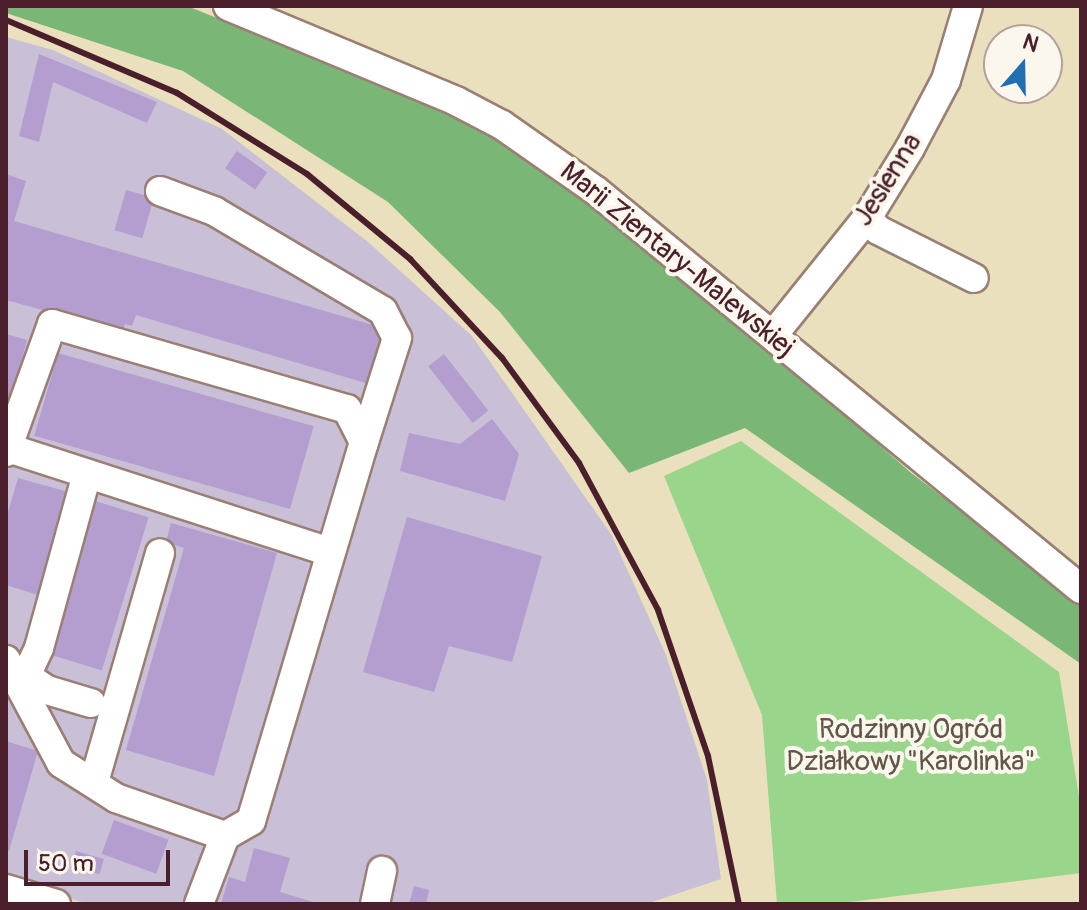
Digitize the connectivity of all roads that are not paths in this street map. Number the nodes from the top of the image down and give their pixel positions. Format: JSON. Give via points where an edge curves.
{"nodes":[{"id":1,"x":228,"y":6,"type":"edge"},
{"id":2,"x":968,"y":6,"type":"edge"},
{"id":3,"x":160,"y":191,"type":"dead end"},
{"id":4,"x":867,"y":218,"type":"junction"},
{"id":5,"x":974,"y":278,"type":"dead end"},
{"id":6,"x":773,"y":335,"type":"junction"},
{"id":7,"x":364,"y":442,"type":"junction"},
{"id":8,"x":8,"y":450,"type":"edge"},
{"id":9,"x":87,"y":474,"type":"junction"},
{"id":10,"x":330,"y":552,"type":"junction"},
{"id":11,"x":160,"y":553,"type":"dead end"},
{"id":12,"x":1081,"y":589,"type":"edge"},
{"id":13,"x":17,"y":672,"type":"edge"},
{"id":14,"x":91,"y":703,"type":"dead end"},
{"id":15,"x":94,"y":782,"type":"junction"},
{"id":16,"x":225,"y":836,"type":"junction"},
{"id":17,"x":382,"y":871,"type":"dead end"},
{"id":18,"x":6,"y":889,"type":"edge"},
{"id":19,"x":56,"y":904,"type":"edge"},
{"id":20,"x":199,"y":904,"type":"edge"},
{"id":21,"x":375,"y":904,"type":"edge"}],
"edges":[{"from":1,"to":6,"type":"street","name":"Marii Zientary-Malewskiej","via":[[502,125],[595,190]]},
{"from":2,"to":4,"type":"street","name":"Jesienna","via":[[946,80]]},
{"from":3,"to":7,"type":"street","via":[[214,211],[383,311],[397,338]]},
{"from":4,"to":5,"type":"street","via":[[878,230]]},
{"from":4,"to":6,"type":"street","name":"Jesienna"},
{"from":6,"to":12,"type":"street","name":"Marii Zientary-Malewskiej"},
{"from":7,"to":8,"type":"street","via":[[347,409],[52,324]]},
{"from":7,"to":10,"type":"street"},
{"from":8,"to":9,"type":"street"},
{"from":9,"to":10,"type":"street"},
{"from":9,"to":13,"type":"street"},
{"from":10,"to":16,"type":"street","via":[[251,821]]},
{"from":11,"to":15,"type":"street"},
{"from":13,"to":14,"type":"street","via":[[47,690]]},
{"from":13,"to":15,"type":"street","via":[[61,763]]},
{"from":15,"to":16,"type":"street","via":[[116,798]]},
{"from":16,"to":20,"type":"street"},
{"from":17,"to":21,"type":"street"},
{"from":18,"to":19,"type":"street"}]}
